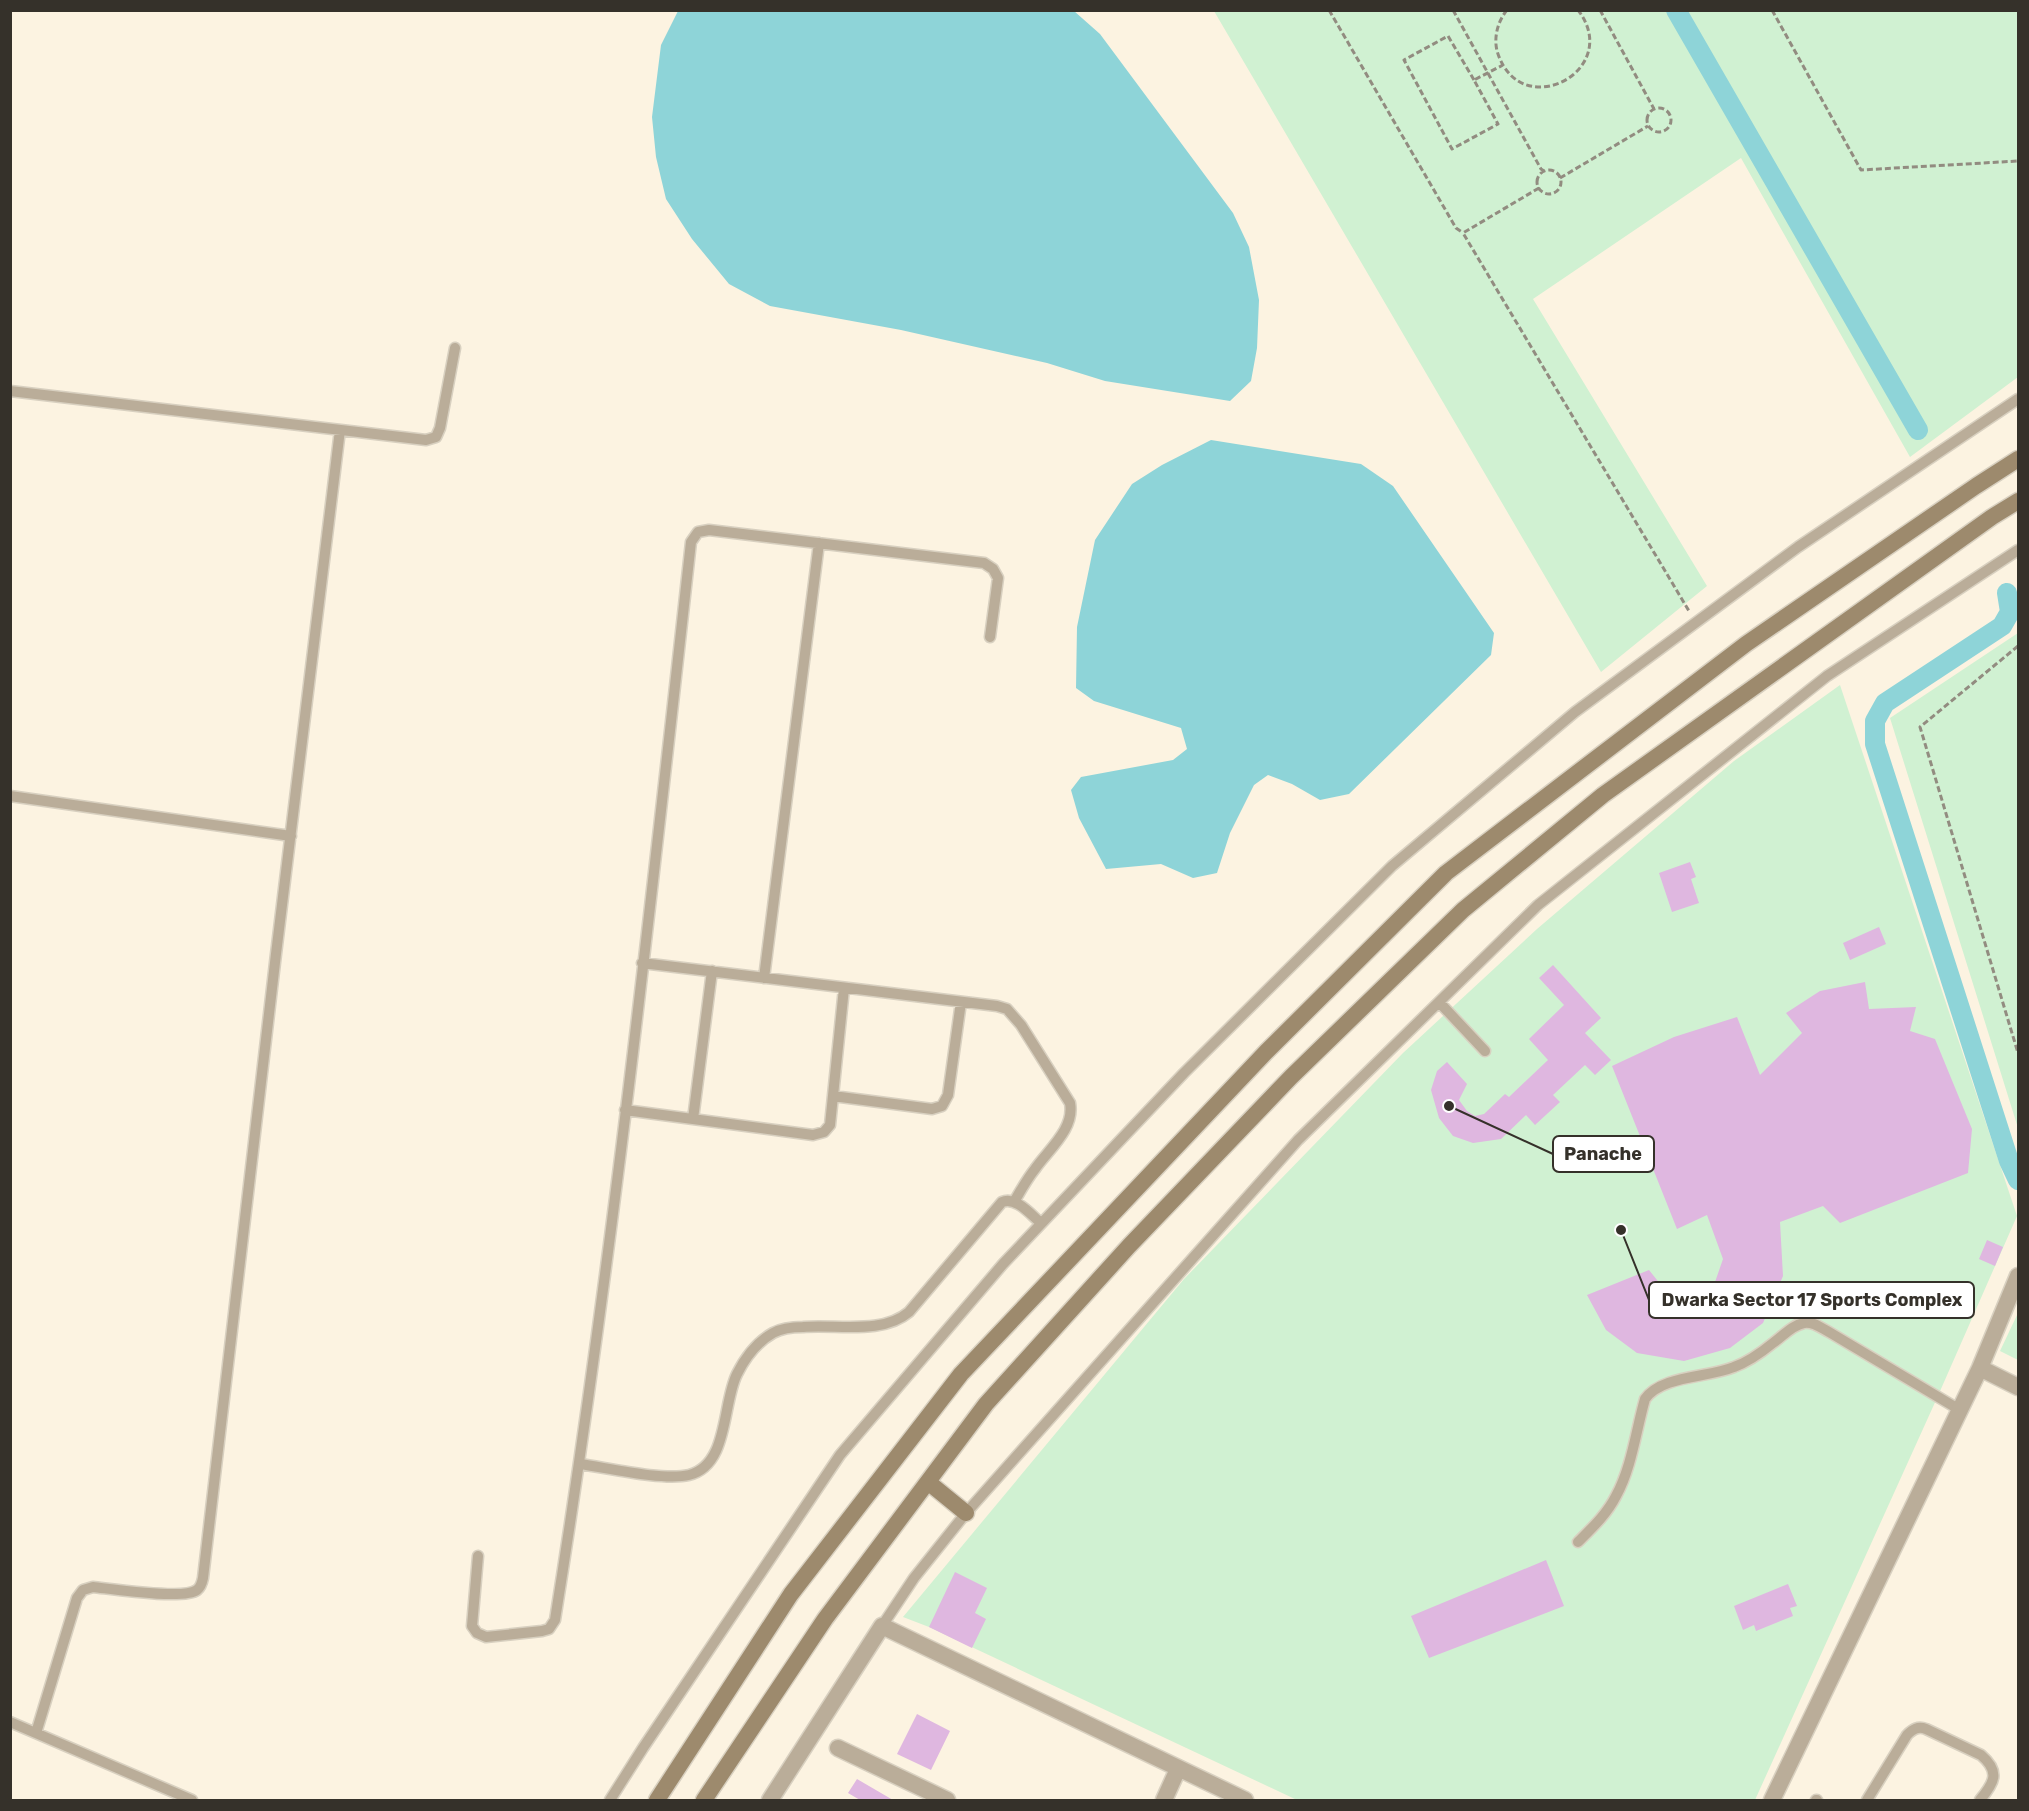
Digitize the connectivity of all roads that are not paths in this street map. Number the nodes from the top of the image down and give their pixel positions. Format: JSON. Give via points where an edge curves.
{"nodes":[{"id":1,"x":455,"y":348,"type":"dead end"},
{"id":2,"x":10,"y":391,"type":"edge"},
{"id":3,"x":2019,"y":399,"type":"edge"},
{"id":4,"x":340,"y":430,"type":"junction"},
{"id":5,"x":2019,"y":459,"type":"edge"},
{"id":6,"x":2019,"y":501,"type":"edge"},
{"id":7,"x":819,"y":543,"type":"junction"},
{"id":8,"x":2019,"y":550,"type":"edge"},
{"id":9,"x":990,"y":637,"type":"dead end"},
{"id":10,"x":10,"y":796,"type":"edge"},
{"id":11,"x":291,"y":836,"type":"junction"},
{"id":12,"x":642,"y":963,"type":"junction"},
{"id":13,"x":711,"y":971,"type":"junction"},
{"id":14,"x":764,"y":978,"type":"junction"},
{"id":15,"x":844,"y":988,"type":"junction"},
{"id":16,"x":961,"y":1002,"type":"junction"},
{"id":17,"x":1439,"y":1002,"type":"junction"},
{"id":18,"x":1485,"y":1051,"type":"dead end"},
{"id":19,"x":833,"y":1096,"type":"junction"},
{"id":20,"x":625,"y":1110,"type":"junction"},
{"id":21,"x":693,"y":1119,"type":"junction"},
{"id":22,"x":1014,"y":1202,"type":"junction"},
{"id":23,"x":1041,"y":1223,"type":"junction"},
{"id":24,"x":2019,"y":1276,"type":"edge"},
{"id":25,"x":1980,"y":1368,"type":"junction"},
{"id":26,"x":2019,"y":1386,"type":"edge"},
{"id":27,"x":1960,"y":1410,"type":"junction"},
{"id":28,"x":580,"y":1464,"type":"junction"},
{"id":29,"x":928,"y":1482,"type":"junction"},
{"id":30,"x":966,"y":1513,"type":"junction"},
{"id":31,"x":1578,"y":1542,"type":"dead end"},
{"id":32,"x":478,"y":1556,"type":"dead end"},
{"id":33,"x":882,"y":1626,"type":"junction"},
{"id":34,"x":10,"y":1722,"type":"edge"},
{"id":35,"x":36,"y":1733,"type":"junction"},
{"id":36,"x":838,"y":1748,"type":"dead end"},
{"id":37,"x":1178,"y":1769,"type":"junction"},
{"id":38,"x":192,"y":1800,"type":"edge"},
{"id":39,"x":610,"y":1800,"type":"edge"},
{"id":40,"x":657,"y":1800,"type":"edge"},
{"id":41,"x":704,"y":1800,"type":"edge"},
{"id":42,"x":770,"y":1800,"type":"edge"},
{"id":43,"x":947,"y":1800,"type":"edge"},
{"id":44,"x":1164,"y":1800,"type":"edge"},
{"id":45,"x":1245,"y":1800,"type":"edge"},
{"id":46,"x":1772,"y":1800,"type":"edge"},
{"id":47,"x":1871,"y":1800,"type":"edge"},
{"id":48,"x":1980,"y":1800,"type":"edge"}],
"edges":[{"from":1,"to":4,"type":"lane","via":[[436,437],[416,440]]},
{"from":2,"to":4,"type":"lane"},
{"from":3,"to":23,"type":"lane","via":[[1798,547],[1575,712],[1392,866],[1184,1073]]},
{"from":4,"to":11,"type":"lane"},
{"from":5,"to":40,"type":"main road","via":[[1746,644],[1446,873],[1266,1052],[961,1374],[791,1594]]},
{"from":6,"to":29,"type":"main road","via":[[1603,795],[1463,910],[1291,1077],[1129,1246],[986,1404]]},
{"from":7,"to":9,"type":"lane","via":[[984,563],[993,568],[998,578]]},
{"from":7,"to":12,"type":"lane","via":[[709,530],[698,532],[691,542]]},
{"from":7,"to":14,"type":"lane"},
{"from":8,"to":17,"type":"lane","via":[[1818,683],[1538,905]]},
{"from":10,"to":11,"type":"lane"},
{"from":11,"to":35,"type":"lane","via":[[203,1578],[196,1591],[180,1595],[93,1587],[83,1590],[76,1598]]},
{"from":12,"to":13,"type":"lane"},
{"from":12,"to":20,"type":"lane"},
{"from":13,"to":14,"type":"lane"},
{"from":13,"to":21,"type":"lane"},
{"from":14,"to":15,"type":"lane"},
{"from":15,"to":16,"type":"lane"},
{"from":15,"to":19,"type":"lane"},
{"from":16,"to":19,"type":"lane","via":[[948,1095],[942,1106],[932,1109]]},
{"from":16,"to":22,"type":"lane","via":[[998,1006],[1013,1015],[1070,1103],[1070,1120],[1062,1136],[1035,1168]]},
{"from":17,"to":18,"type":"lane"},
{"from":17,"to":30,"type":"lane","via":[[1298,1140]]},
{"from":19,"to":21,"type":"lane","via":[[830,1125],[813,1136]]},
{"from":20,"to":21,"type":"lane"},
{"from":20,"to":28,"type":"lane"},
{"from":22,"to":23,"type":"lane"},
{"from":22,"to":28,"type":"lane","via":[[1002,1202],[903,1318],[872,1326],[788,1328],[773,1332],[755,1347],[736,1375],[714,1456],[698,1471],[668,1476]]},
{"from":23,"to":39,"type":"lane","via":[[840,1455]]},
{"from":24,"to":25,"type":"street"},
{"from":25,"to":26,"type":"street"},
{"from":25,"to":27,"type":"street"},
{"from":27,"to":31,"type":"lane","via":[[1829,1332],[1812,1323],[1802,1323],[1735,1367],[1657,1387],[1649,1394],[1617,1496]]},
{"from":27,"to":46,"type":"street"},
{"from":28,"to":32,"type":"lane","via":[[555,1620],[549,1629],[486,1637],[477,1633],[472,1626]]},
{"from":29,"to":30,"type":"main road"},
{"from":29,"to":41,"type":"main road","via":[[825,1619]]},
{"from":30,"to":33,"type":"lane"},
{"from":33,"to":37,"type":"street"},
{"from":33,"to":42,"type":"street"},
{"from":34,"to":35,"type":"lane"},
{"from":35,"to":38,"type":"lane"},
{"from":36,"to":43,"type":"street"},
{"from":37,"to":44,"type":"street"},
{"from":37,"to":45,"type":"street"},
{"from":47,"to":48,"type":"lane","via":[[1907,1735],[1918,1728],[1988,1761],[1994,1779]]}]}
